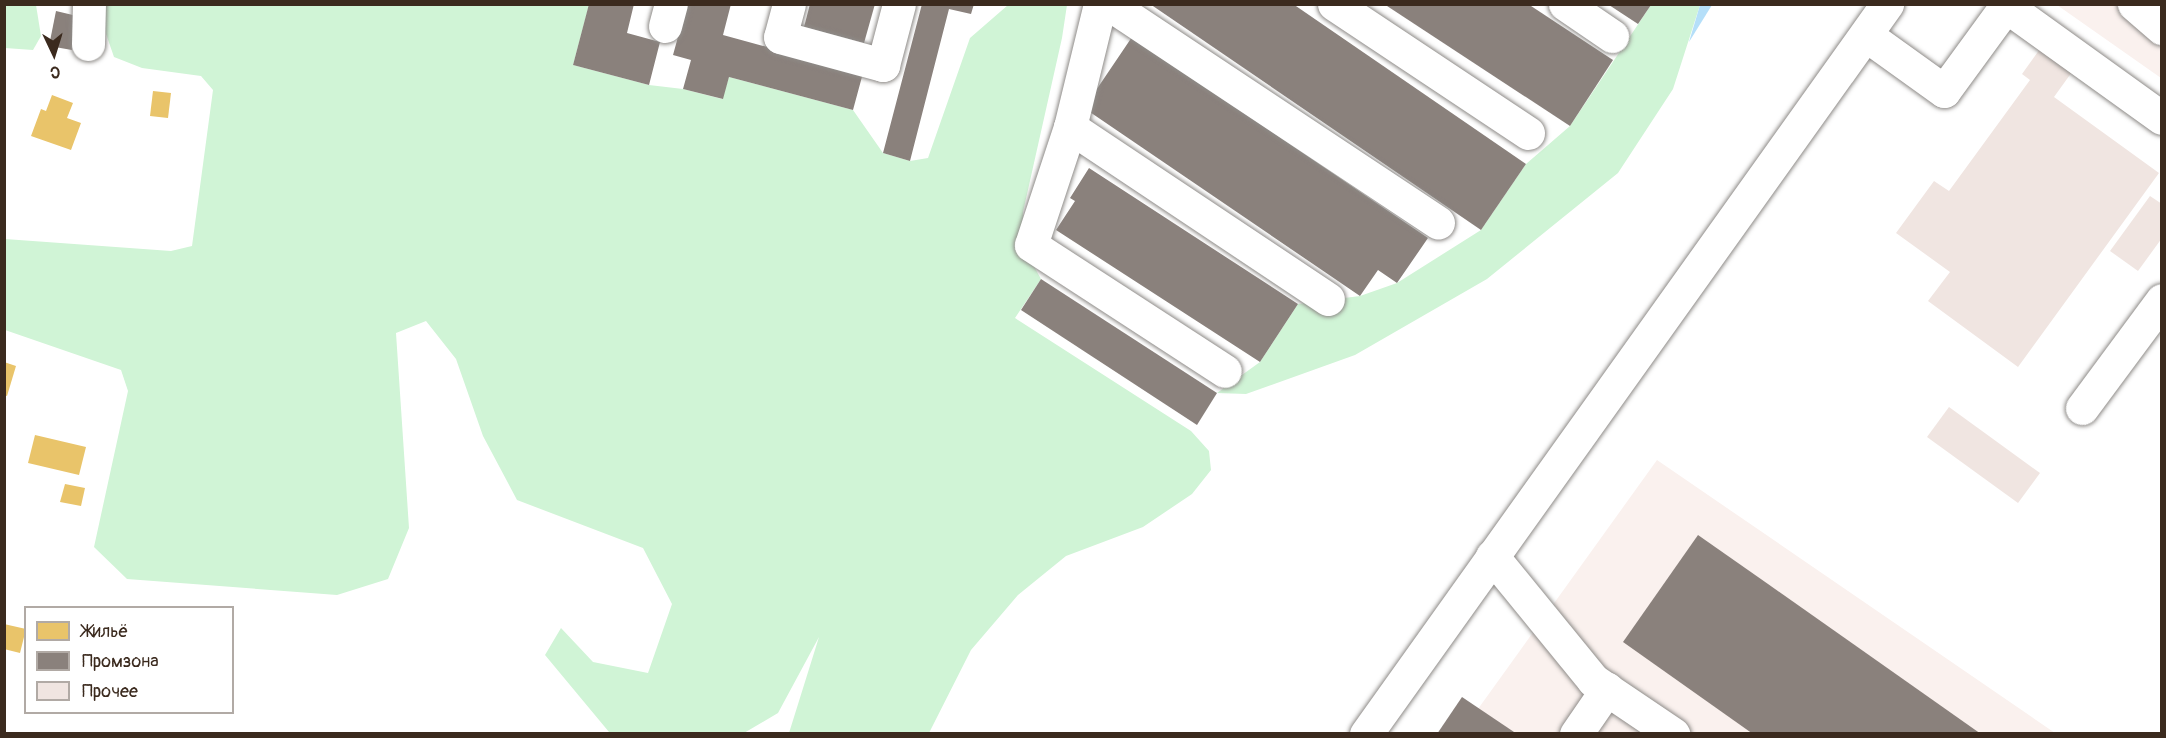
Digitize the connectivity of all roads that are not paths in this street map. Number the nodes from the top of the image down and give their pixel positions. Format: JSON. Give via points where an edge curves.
{"nodes":[{"id":1,"x":89,"y":4,"type":"edge"},
{"id":2,"x":789,"y":4,"type":"edge"},
{"id":3,"x":899,"y":4,"type":"edge"},
{"id":4,"x":1100,"y":4,"type":"edge"},
{"id":5,"x":1109,"y":4,"type":"edge"},
{"id":6,"x":1334,"y":4,"type":"edge"},
{"id":7,"x":1565,"y":4,"type":"edge"},
{"id":8,"x":1887,"y":4,"type":"edge"},
{"id":9,"x":2134,"y":4,"type":"edge"},
{"id":10,"x":2162,"y":28,"type":"edge"},
{"id":11,"x":1866,"y":34,"type":"junction"},
{"id":12,"x":1612,"y":36,"type":"dead end"},
{"id":13,"x":88,"y":44,"type":"dead end"},
{"id":14,"x":2162,"y":118,"type":"edge"},
{"id":15,"x":1070,"y":127,"type":"junction"},
{"id":16,"x":1528,"y":133,"type":"dead end"},
{"id":17,"x":1438,"y":223,"type":"dead end"},
{"id":18,"x":1328,"y":299,"type":"dead end"},
{"id":19,"x":2162,"y":300,"type":"edge"},
{"id":20,"x":1225,"y":371,"type":"dead end"},
{"id":21,"x":2082,"y":408,"type":"dead end"},
{"id":22,"x":1492,"y":556,"type":"junction"},
{"id":23,"x":1607,"y":689,"type":"junction"},
{"id":24,"x":1366,"y":734,"type":"edge"},
{"id":25,"x":1576,"y":734,"type":"edge"},
{"id":26,"x":1672,"y":734,"type":"edge"}],
"edges":[{"from":1,"to":13,"type":"street"},
{"from":2,"to":3,"type":"street","via":[[780,37],[883,65]]},
{"from":4,"to":15,"type":"street"},
{"from":5,"to":17,"type":"street"},
{"from":6,"to":16,"type":"street"},
{"from":7,"to":12,"type":"street"},
{"from":8,"to":11,"type":"street"},
{"from":9,"to":10,"type":"street"},
{"from":11,"to":14,"type":"street","via":[[1944,91],[2006,6]]},
{"from":11,"to":22,"type":"street"},
{"from":15,"to":18,"type":"street"},
{"from":15,"to":20,"type":"street","via":[[1030,245]]},
{"from":19,"to":21,"type":"street"},
{"from":22,"to":23,"type":"street","via":[[1593,680]]},
{"from":22,"to":24,"type":"street"},
{"from":23,"to":25,"type":"street"},
{"from":23,"to":26,"type":"street"}]}
